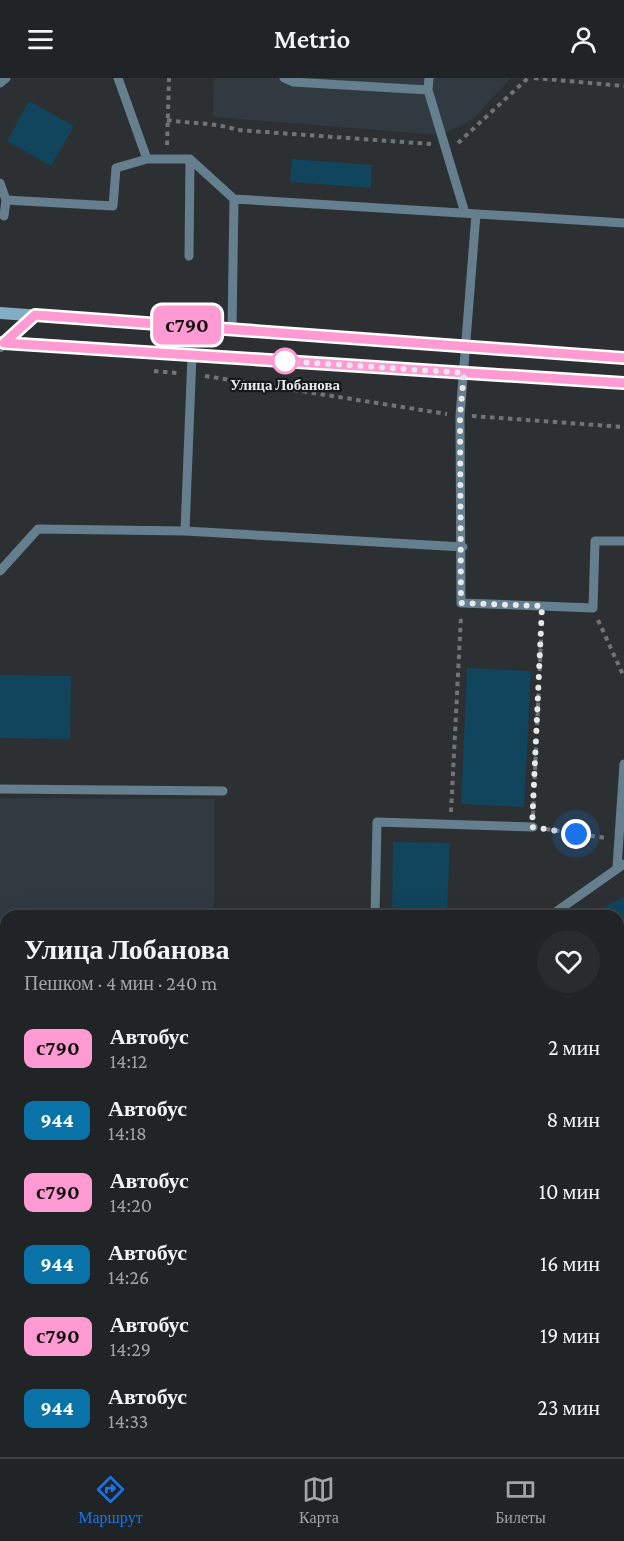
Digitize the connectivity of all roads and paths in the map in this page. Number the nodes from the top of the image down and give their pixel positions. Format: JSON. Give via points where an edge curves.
{"nodes":[{"id":1,"x":6,"y":78,"type":"edge"},
{"id":2,"x":118,"y":78,"type":"edge"},
{"id":3,"x":169,"y":78,"type":"edge"},
{"id":4,"x":284,"y":78,"type":"edge"},
{"id":5,"x":429,"y":78,"type":"edge"},
{"id":6,"x":528,"y":78,"type":"edge"},
{"id":7,"x":534,"y":78,"type":"edge"},
{"id":8,"x":0,"y":83,"type":"edge"},
{"id":9,"x":624,"y":86,"type":"edge"},
{"id":10,"x":428,"y":90,"type":"junction"},
{"id":11,"x":167,"y":120,"type":"junction"},
{"id":12,"x":445,"y":149,"type":"junction"},
{"id":13,"x":167,"y":158,"type":"junction"},
{"id":14,"x":147,"y":159,"type":"junction"},
{"id":15,"x":190,"y":159,"type":"junction"},
{"id":16,"x":0,"y":183,"type":"edge"},
{"id":17,"x":234,"y":199,"type":"junction"},
{"id":18,"x":6,"y":200,"type":"junction"},
{"id":19,"x":465,"y":213,"type":"junction"},
{"id":20,"x":476,"y":214,"type":"junction"},
{"id":21,"x":4,"y":216,"type":"dead end"},
{"id":22,"x":624,"y":223,"type":"edge"},
{"id":23,"x":189,"y":256,"type":"dead end"},
{"id":24,"x":0,"y":313,"type":"edge"},
{"id":25,"x":35,"y":315,"type":"junction"},
{"id":26,"x":232,"y":329,"type":"junction"},
{"id":27,"x":1,"y":344,"type":"edge"},
{"id":28,"x":467,"y":347,"type":"junction"},
{"id":29,"x":192,"y":355,"type":"junction"},
{"id":30,"x":624,"y":358,"type":"edge"},
{"id":31,"x":144,"y":370,"type":"dead end"},
{"id":32,"x":464,"y":373,"type":"junction"},
{"id":33,"x":190,"y":374,"type":"junction"},
{"id":34,"x":624,"y":383,"type":"edge"},
{"id":35,"x":460,"y":416,"type":"junction"},
{"id":36,"x":624,"y":426,"type":"edge"},
{"id":37,"x":185,"y":531,"type":"junction"},
{"id":38,"x":624,"y":542,"type":"edge"},
{"id":39,"x":463,"y":548,"type":"junction"},
{"id":40,"x":0,"y":572,"type":"edge"},
{"id":41,"x":461,"y":603,"type":"junction"},
{"id":42,"x":542,"y":606,"type":"junction"},
{"id":43,"x":593,"y":608,"type":"junction"},
{"id":44,"x":624,"y":677,"type":"edge"},
{"id":45,"x":624,"y":764,"type":"edge"},
{"id":46,"x":0,"y":789,"type":"edge"},
{"id":47,"x":223,"y":791,"type":"dead end"},
{"id":48,"x":451,"y":824,"type":"junction"},
{"id":49,"x":532,"y":827,"type":"junction"},
{"id":50,"x":619,"y":840,"type":"junction"},
{"id":51,"x":621,"y":866,"type":"edge"},
{"id":52,"x":375,"y":910,"type":"edge"},
{"id":53,"x":559,"y":910,"type":"edge"}],
"edges":[{"from":1,"to":8,"type":"lane"},
{"from":2,"to":14,"type":"lane"},
{"from":3,"to":11,"type":"path"},
{"from":4,"to":10,"type":"lane","via":[[293,82]]},
{"from":5,"to":10,"type":"lane"},
{"from":6,"to":12,"type":"path"},
{"from":7,"to":9,"type":"path"},
{"from":10,"to":12,"type":"lane"},
{"from":11,"to":12,"type":"path"},
{"from":11,"to":13,"type":"path"},
{"from":12,"to":19,"type":"lane"},
{"from":13,"to":14,"type":"lane"},
{"from":13,"to":15,"type":"lane"},
{"from":14,"to":18,"type":"lane","via":[[116,168],[113,206]]},
{"from":15,"to":17,"type":"lane"},
{"from":15,"to":23,"type":"lane"},
{"from":16,"to":18,"type":"lane"},
{"from":17,"to":19,"type":"lane"},
{"from":17,"to":26,"type":"lane"},
{"from":18,"to":21,"type":"lane"},
{"from":19,"to":20,"type":"lane"},
{"from":20,"to":22,"type":"lane"},
{"from":20,"to":28,"type":"lane"},
{"from":24,"to":25,"type":"main road"},
{"from":25,"to":26,"type":"main road"},
{"from":25,"to":27,"type":"street"},
{"from":26,"to":28,"type":"main road"},
{"from":27,"to":29,"type":"main road"},
{"from":28,"to":30,"type":"main road"},
{"from":28,"to":32,"type":"lane"},
{"from":29,"to":32,"type":"main road"},
{"from":29,"to":33,"type":"lane"},
{"from":31,"to":33,"type":"path"},
{"from":32,"to":34,"type":"main road"},
{"from":32,"to":35,"type":"lane"},
{"from":33,"to":35,"type":"path"},
{"from":33,"to":37,"type":"lane"},
{"from":35,"to":36,"type":"path"},
{"from":35,"to":39,"type":"lane"},
{"from":37,"to":39,"type":"lane"},
{"from":37,"to":40,"type":"lane","via":[[38,529]]},
{"from":38,"to":43,"type":"lane","via":[[595,541]]},
{"from":39,"to":41,"type":"lane"},
{"from":41,"to":42,"type":"lane"},
{"from":41,"to":48,"type":"path"},
{"from":42,"to":43,"type":"lane"},
{"from":42,"to":49,"type":"path"},
{"from":43,"to":44,"type":"path"},
{"from":45,"to":50,"type":"lane"},
{"from":46,"to":47,"type":"lane"},
{"from":48,"to":49,"type":"lane"},
{"from":48,"to":52,"type":"lane","via":[[377,822]]},
{"from":49,"to":50,"type":"path"},
{"from":50,"to":51,"type":"lane"},
{"from":51,"to":53,"type":"lane"}]}
